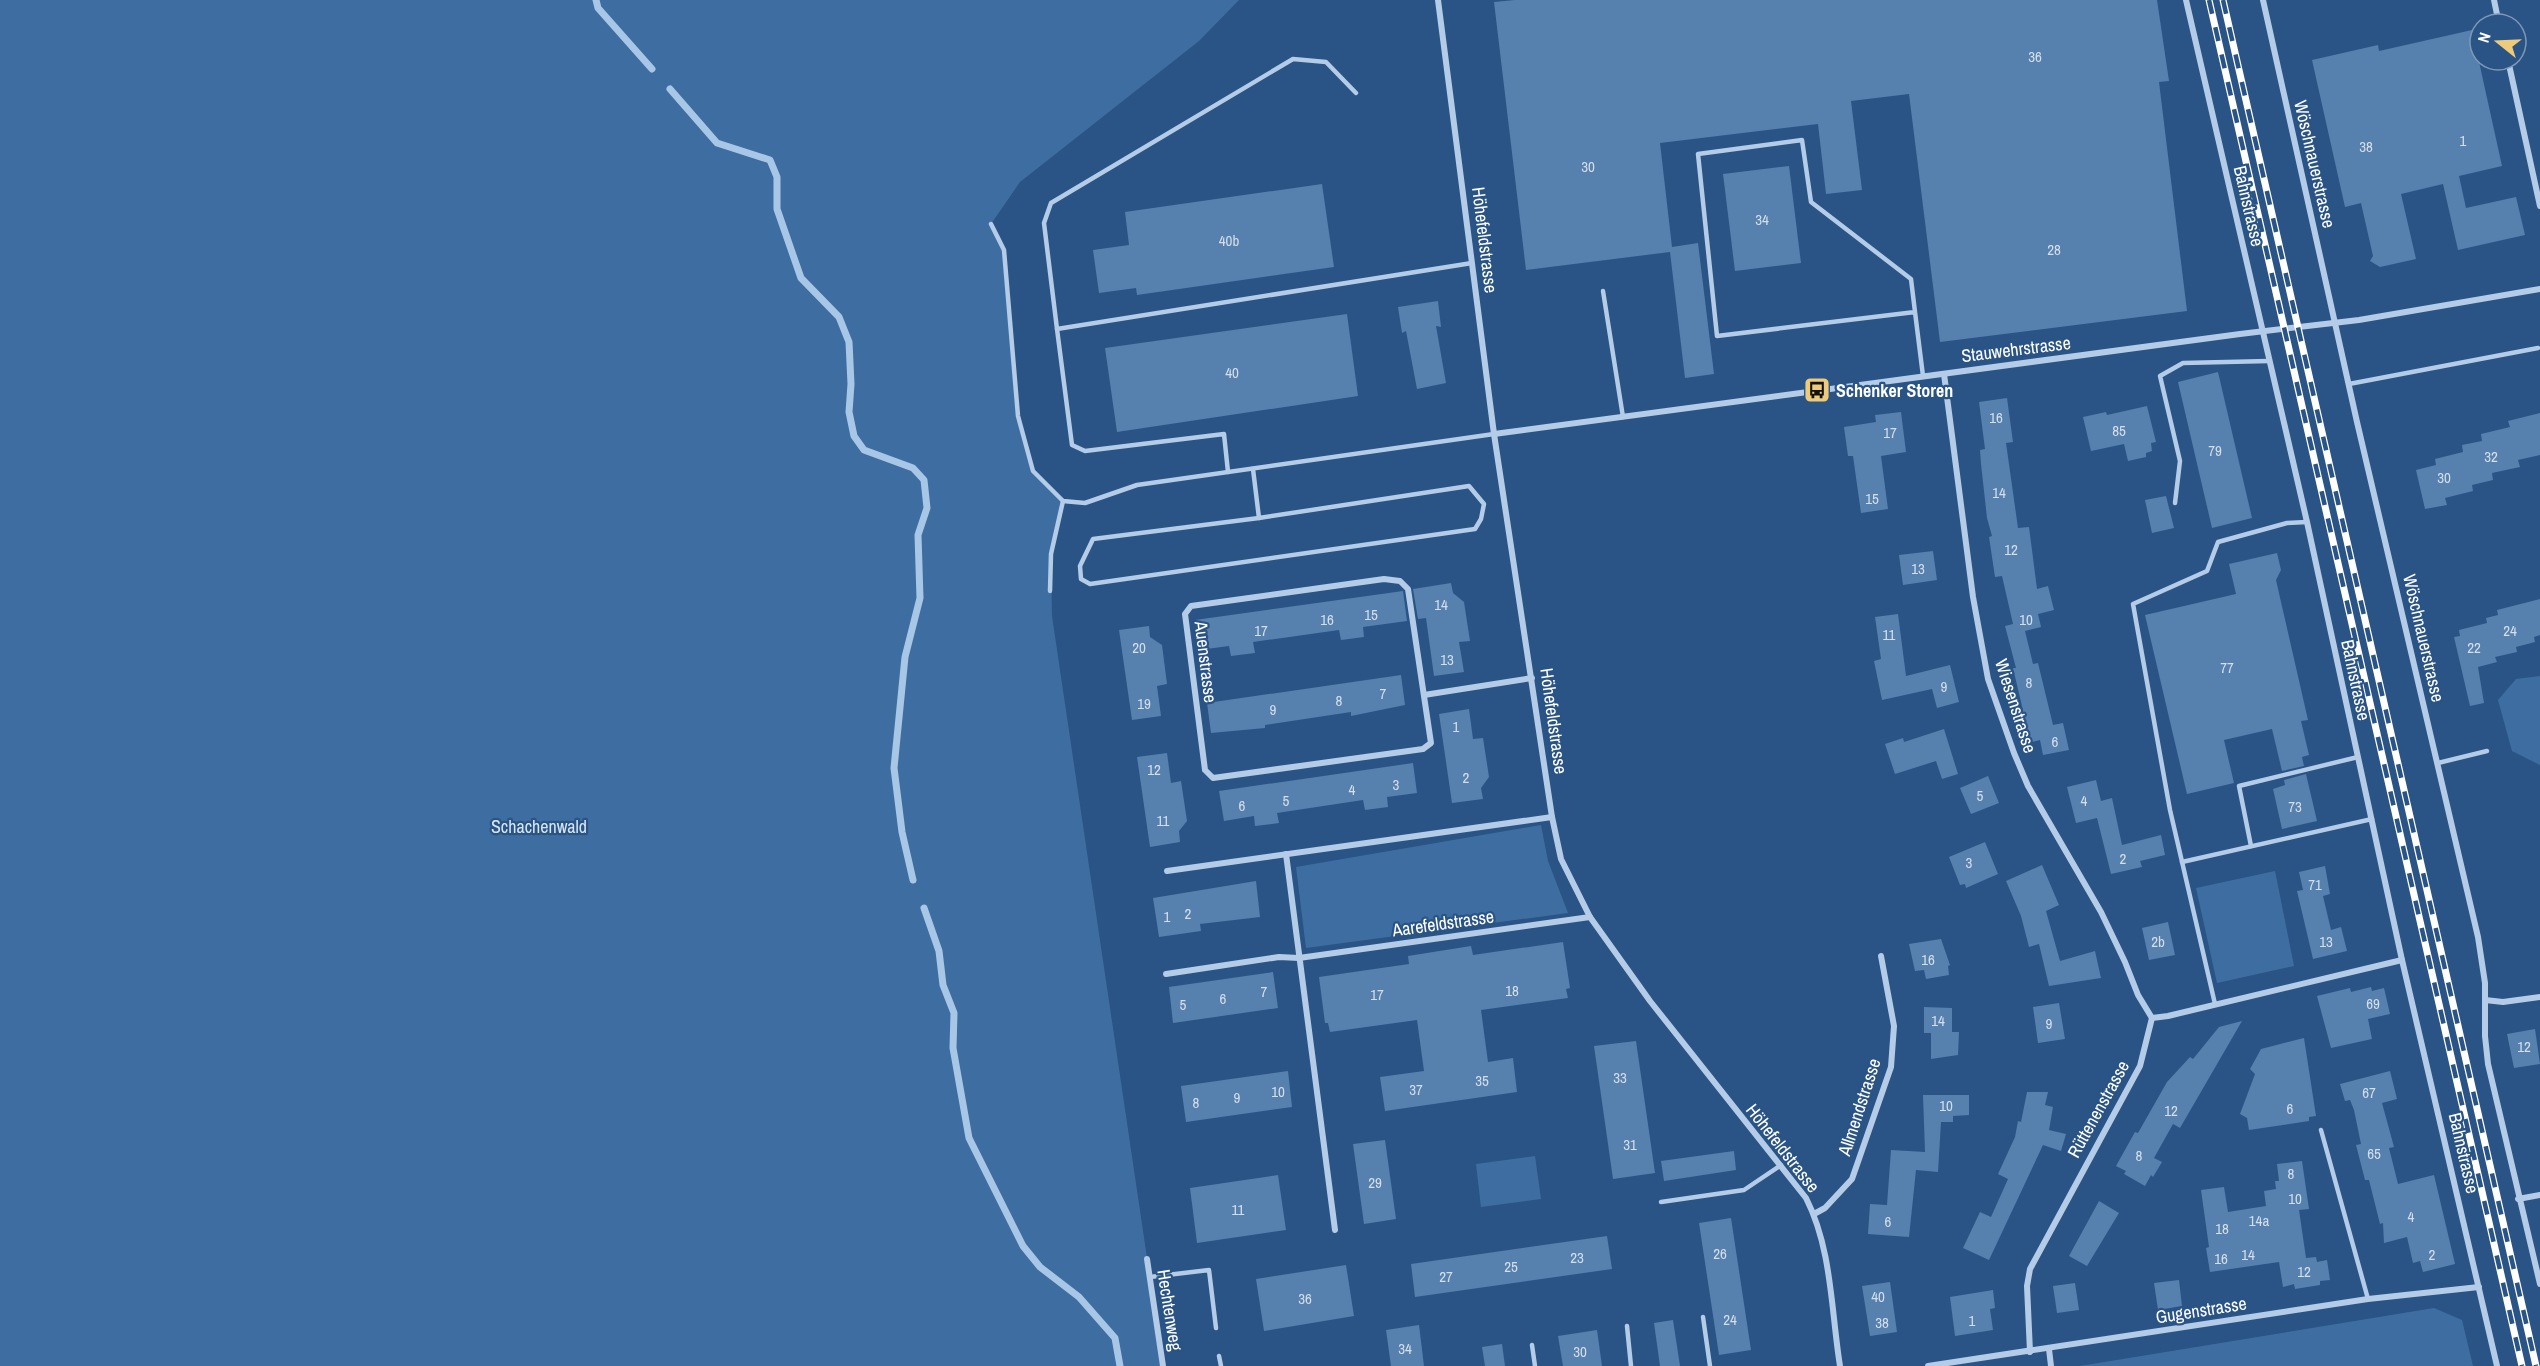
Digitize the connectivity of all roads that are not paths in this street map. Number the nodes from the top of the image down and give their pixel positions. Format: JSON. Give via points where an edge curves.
{"nodes":[{"id":1,"x":1438,"y":0,"type":"edge"},
{"id":2,"x":2186,"y":0,"type":"edge"},
{"id":3,"x":2263,"y":0,"type":"edge"},
{"id":4,"x":2511,"y":72,"type":"edge"},
{"id":5,"x":1356,"y":93,"type":"dead end"},
{"id":6,"x":2540,"y":206,"type":"edge"},
{"id":7,"x":991,"y":224,"type":"dead end"},
{"id":8,"x":1472,"y":262,"type":"junction"},
{"id":9,"x":2540,"y":289,"type":"edge"},
{"id":10,"x":1603,"y":291,"type":"dead end"},
{"id":11,"x":1916,"y":312,"type":"junction"},
{"id":12,"x":1057,"y":329,"type":"junction"},
{"id":13,"x":2538,"y":348,"type":"dead end"},
{"id":14,"x":2268,"y":357,"type":"junction"},
{"id":15,"x":1944,"y":374,"type":"junction"},
{"id":16,"x":1923,"y":376,"type":"junction"},
{"id":17,"x":2349,"y":384,"type":"junction"},
{"id":18,"x":1623,"y":417,"type":"junction"},
{"id":19,"x":1494,"y":434,"type":"junction"},
{"id":20,"x":1254,"y":469,"type":"junction"},
{"id":21,"x":1227,"y":472,"type":"junction"},
{"id":22,"x":1063,"y":501,"type":"junction"},
{"id":23,"x":2175,"y":502,"type":"dead end"},
{"id":24,"x":1258,"y":518,"type":"junction"},
{"id":25,"x":2307,"y":522,"type":"junction"},
{"id":26,"x":1050,"y":591,"type":"dead end"},
{"id":27,"x":1532,"y":678,"type":"junction"},
{"id":28,"x":1424,"y":695,"type":"junction"},
{"id":29,"x":2487,"y":751,"type":"dead end"},
{"id":30,"x":2358,"y":758,"type":"junction"},
{"id":31,"x":2438,"y":763,"type":"junction"},
{"id":32,"x":1552,"y":817,"type":"junction"},
{"id":33,"x":2373,"y":819,"type":"junction"},
{"id":34,"x":2251,"y":846,"type":"junction"},
{"id":35,"x":1286,"y":854,"type":"junction"},
{"id":36,"x":2182,"y":862,"type":"junction"},
{"id":37,"x":1167,"y":871,"type":"dead end"},
{"id":38,"x":1590,"y":917,"type":"junction"},
{"id":39,"x":1881,"y":957,"type":"dead end"},
{"id":40,"x":1299,"y":958,"type":"junction"},
{"id":41,"x":2402,"y":960,"type":"junction"},
{"id":42,"x":1166,"y":974,"type":"dead end"},
{"id":43,"x":2540,"y":997,"type":"edge"},
{"id":44,"x":2485,"y":1000,"type":"junction"},
{"id":45,"x":2215,"y":1004,"type":"junction"},
{"id":46,"x":2152,"y":1018,"type":"junction"},
{"id":47,"x":2322,"y":1130,"type":"dead end"},
{"id":48,"x":1781,"y":1166,"type":"junction"},
{"id":49,"x":2540,"y":1195,"type":"edge"},
{"id":50,"x":2518,"y":1199,"type":"junction"},
{"id":51,"x":1661,"y":1202,"type":"dead end"},
{"id":52,"x":1814,"y":1214,"type":"junction"},
{"id":53,"x":1335,"y":1230,"type":"dead end"},
{"id":54,"x":1147,"y":1259,"type":"dead end"},
{"id":55,"x":1150,"y":1277,"type":"junction"},
{"id":56,"x":2540,"y":1284,"type":"edge"},
{"id":57,"x":2480,"y":1287,"type":"junction"},
{"id":58,"x":2368,"y":1299,"type":"junction"},
{"id":59,"x":1703,"y":1317,"type":"dead end"},
{"id":60,"x":1627,"y":1326,"type":"dead end"},
{"id":61,"x":1216,"y":1329,"type":"dead end"},
{"id":62,"x":1532,"y":1345,"type":"dead end"},
{"id":63,"x":2049,"y":1349,"type":"junction"},
{"id":64,"x":2031,"y":1352,"type":"junction"},
{"id":65,"x":1219,"y":1356,"type":"dead end"},
{"id":66,"x":1163,"y":1366,"type":"edge"},
{"id":67,"x":1221,"y":1366,"type":"edge"},
{"id":68,"x":1535,"y":1366,"type":"edge"},
{"id":69,"x":1631,"y":1366,"type":"edge"},
{"id":70,"x":1710,"y":1366,"type":"edge"},
{"id":71,"x":1840,"y":1366,"type":"edge"},
{"id":72,"x":1928,"y":1366,"type":"edge"},
{"id":73,"x":2051,"y":1366,"type":"edge"},
{"id":74,"x":2497,"y":1366,"type":"edge"}],
"edges":[{"from":1,"to":8,"type":"street","name":"Höhefeldstrasse"},
{"from":2,"to":14,"type":"street","name":"Bahnstrasse"},
{"from":3,"to":17,"type":"street","name":"Wöschnauerstrasse"},
{"from":4,"to":6,"type":"street"},
{"from":5,"to":12,"type":"lane","via":[[1326,62],[1293,59],[1051,202],[1044,223]]},
{"from":7,"to":22,"type":"lane","via":[[1004,250],[1018,416],[1033,471]]},
{"from":8,"to":12,"type":"lane"},
{"from":8,"to":19,"type":"street","name":"Höhefeldstrasse"},
{"from":9,"to":15,"type":"street","name":"Stauwehrstrasse","via":[[2359,320]]},
{"from":10,"to":18,"type":"lane"},
{"from":11,"to":11,"type":"lane","via":[[1717,336],[1698,154],[1802,140],[1811,202],[1911,279]]},
{"from":11,"to":16,"type":"lane"},
{"from":12,"to":21,"type":"lane","via":[[1072,445],[1085,451],[1224,434]]},
{"from":13,"to":17,"type":"lane"},
{"from":14,"to":23,"type":"lane","via":[[2183,363],[2160,376],[2180,461]]},
{"from":14,"to":25,"type":"street","name":"Bahnstrasse"},
{"from":15,"to":16,"type":"street","name":"Stauwehrstrasse"},
{"from":15,"to":46,"type":"street","name":"Wiesenstrasse","via":[[1972,597],[1988,679],[2028,786],[2101,912]]},
{"from":16,"to":18,"type":"street","name":"Stauwehrstrasse"},
{"from":17,"to":31,"type":"street","name":"Wöschnauerstrasse"},
{"from":18,"to":19,"type":"street","name":"Stauwehrstrasse"},
{"from":19,"to":20,"type":"lane"},
{"from":19,"to":27,"type":"street","name":"Höhefeldstrasse"},
{"from":20,"to":21,"type":"lane"},
{"from":20,"to":24,"type":"lane"},
{"from":21,"to":22,"type":"lane","via":[[1137,485],[1085,503]]},
{"from":22,"to":26,"type":"lane","via":[[1051,554]]},
{"from":24,"to":24,"type":"lane","via":[[1093,539],[1080,566],[1082,579],[1090,584],[1475,529],[1484,504],[1469,486]]},
{"from":25,"to":30,"type":"street","name":"Bahnstrasse"},
{"from":25,"to":36,"type":"lane","via":[[2287,523],[2218,542],[2207,571],[2133,604]]},
{"from":27,"to":28,"type":"street"},
{"from":27,"to":32,"type":"street","name":"Höhefeldstrasse"},
{"from":28,"to":28,"type":"street","name":"Auenstrasse","via":[[1408,590],[1400,581],[1384,579],[1191,606],[1185,614],[1205,770],[1213,778],[1423,749],[1431,743]]},
{"from":29,"to":31,"type":"lane"},
{"from":30,"to":33,"type":"street","name":"Bahnstrasse"},
{"from":30,"to":34,"type":"lane","via":[[2239,786]]},
{"from":31,"to":44,"type":"street","name":"Wöschnauerstrasse","via":[[2478,937]]},
{"from":32,"to":35,"type":"street"},
{"from":32,"to":38,"type":"street","name":"Höhefeldstrasse","via":[[1561,859]]},
{"from":33,"to":34,"type":"lane"},
{"from":33,"to":41,"type":"street","name":"Bahnstrasse"},
{"from":34,"to":36,"type":"lane"},
{"from":35,"to":37,"type":"street"},
{"from":35,"to":40,"type":"street"},
{"from":36,"to":45,"type":"lane"},
{"from":38,"to":40,"type":"street","name":"Aarefeldstrasse"},
{"from":38,"to":48,"type":"street","name":"Höhefeldstrasse","via":[[1650,1001]]},
{"from":39,"to":52,"type":"street","name":"Allmendstrasse","via":[[1893,1026],[1891,1067],[1852,1179],[1826,1208]]},
{"from":40,"to":42,"type":"street","name":"Aarefeldstrasse","via":[[1279,957]]},
{"from":40,"to":53,"type":"street"},
{"from":41,"to":45,"type":"street"},
{"from":41,"to":57,"type":"street","name":"Bahnstrasse"},
{"from":43,"to":44,"type":"street"},
{"from":44,"to":50,"type":"street","name":"Wöschnauerstrasse","via":[[2488,1064]]},
{"from":45,"to":46,"type":"street"},
{"from":46,"to":64,"type":"street","name":"Rüttenenstrasse","via":[[2140,1066],[2030,1269],[2027,1286]]},
{"from":47,"to":58,"type":"lane"},
{"from":48,"to":51,"type":"lane","via":[[1744,1190]]},
{"from":48,"to":52,"type":"street","name":"Höhefeldstrasse"},
{"from":49,"to":50,"type":"street"},
{"from":50,"to":56,"type":"street","name":"Wöschnauerstrasse"},
{"from":52,"to":71,"type":"street","name":"Höhefeldstrasse","via":[[1822,1242]]},
{"from":54,"to":55,"type":"street","name":"Hechtenweg"},
{"from":55,"to":61,"type":"lane","via":[[1209,1270]]},
{"from":55,"to":66,"type":"street","name":"Hechtenweg"},
{"from":57,"to":58,"type":"street","name":"Gugenstrasse"},
{"from":57,"to":74,"type":"street","name":"Bahnstrasse"},
{"from":58,"to":63,"type":"street","name":"Gugenstrasse"},
{"from":59,"to":70,"type":"lane"},
{"from":60,"to":69,"type":"lane"},
{"from":62,"to":68,"type":"lane"},
{"from":63,"to":64,"type":"street","name":"Gugenstrasse"},
{"from":63,"to":73,"type":"street"},
{"from":64,"to":72,"type":"street","name":"Gugenstrasse"},
{"from":65,"to":67,"type":"lane"}]}
